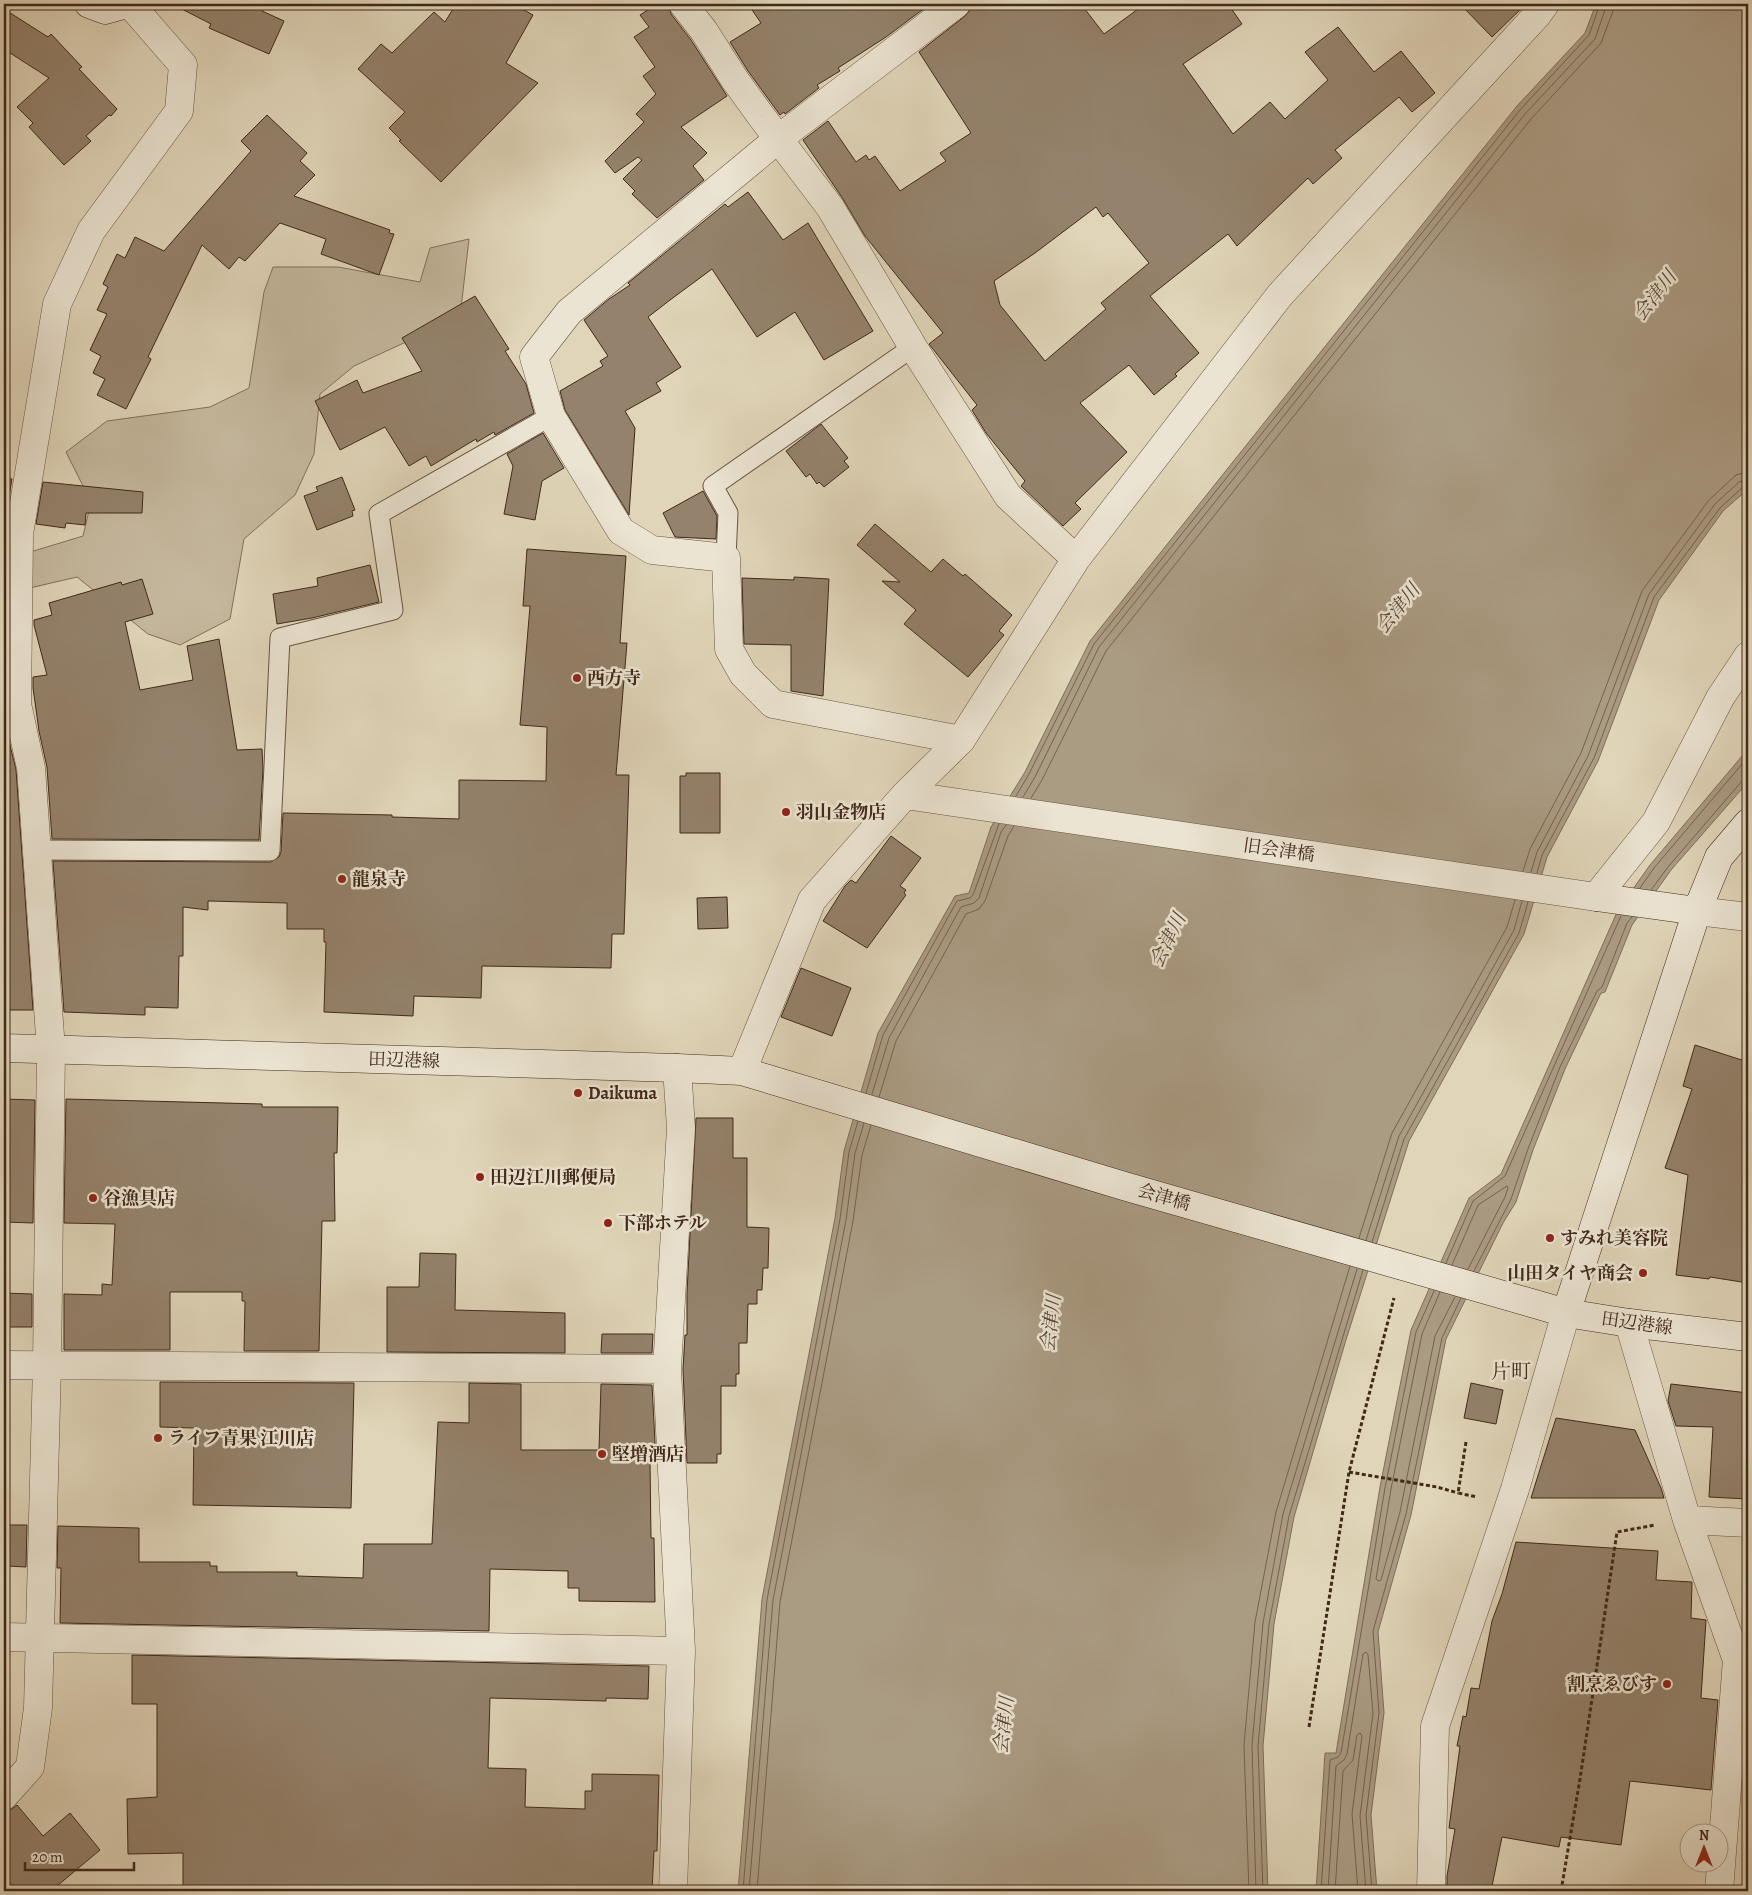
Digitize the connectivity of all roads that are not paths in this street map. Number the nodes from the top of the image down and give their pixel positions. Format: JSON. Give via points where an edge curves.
{"nodes":[{"id":1,"x":89,"y":4,"type":"edge"},
{"id":2,"x":128,"y":4,"type":"edge"},
{"id":3,"x":683,"y":4,"type":"edge"},
{"id":4,"x":956,"y":4,"type":"edge"},
{"id":5,"x":1536,"y":8,"type":"edge"},
{"id":6,"x":778,"y":139,"type":"junction"},
{"id":7,"x":913,"y":347,"type":"junction"},
{"id":8,"x":551,"y":416,"type":"junction"},
{"id":9,"x":726,"y":558,"type":"junction"},
{"id":10,"x":1076,"y":559,"type":"junction"},
{"id":11,"x":1748,"y":656,"type":"edge"},
{"id":12,"x":961,"y":740,"type":"junction"},
{"id":13,"x":905,"y":795,"type":"junction"},
{"id":14,"x":1748,"y":823,"type":"edge"},
{"id":15,"x":37,"y":850,"type":"junction"},
{"id":16,"x":1596,"y":897,"type":"junction"},
{"id":17,"x":1697,"y":911,"type":"junction"},
{"id":18,"x":1748,"y":917,"type":"edge"},
{"id":19,"x":4,"y":1048,"type":"edge"},
{"id":20,"x":51,"y":1050,"type":"junction"},
{"id":21,"x":677,"y":1068,"type":"junction"},
{"id":22,"x":742,"y":1071,"type":"junction"},
{"id":23,"x":802,"y":1089,"type":"joint"},
{"id":24,"x":1527,"y":1302,"type":"joint"},
{"id":25,"x":1566,"y":1313,"type":"junction"},
{"id":26,"x":1629,"y":1324,"type":"junction"},
{"id":27,"x":1748,"y":1337,"type":"edge"},
{"id":28,"x":4,"y":1365,"type":"edge"},
{"id":29,"x":47,"y":1366,"type":"junction"},
{"id":30,"x":666,"y":1369,"type":"junction"},
{"id":31,"x":1687,"y":1520,"type":"junction"},
{"id":32,"x":1748,"y":1523,"type":"edge"},
{"id":33,"x":4,"y":1637,"type":"edge"},
{"id":34,"x":40,"y":1637,"type":"junction"},
{"id":35,"x":681,"y":1651,"type":"junction"},
{"id":36,"x":1743,"y":1661,"type":"edge"},
{"id":37,"x":4,"y":1796,"type":"edge"},
{"id":38,"x":673,"y":1891,"type":"edge"},
{"id":39,"x":1431,"y":1891,"type":"edge"},
{"id":40,"x":1720,"y":1891,"type":"edge"}],
"edges":[{"from":1,"to":2,"type":"street","via":[[105,10]]},
{"from":2,"to":15,"type":"street","via":[[183,65],[179,111],[91,231],[57,304],[19,534],[17,704],[31,768]]},
{"from":3,"to":6,"type":"street"},
{"from":4,"to":6,"type":"street"},
{"from":5,"to":10,"type":"street","via":[[1280,295]]},
{"from":6,"to":7,"type":"street","via":[[830,207]]},
{"from":6,"to":8,"type":"street","via":[[569,312],[534,357]]},
{"from":7,"to":9,"type":"lane","via":[[713,486],[728,513]]},
{"from":7,"to":10,"type":"street","via":[[1008,496]]},
{"from":8,"to":9,"type":"street","via":[[621,531],[652,550]]},
{"from":8,"to":15,"type":"lane","via":[[379,514],[393,610],[280,638],[270,851]]},
{"from":9,"to":12,"type":"street","via":[[729,649],[743,674],[773,704]]},
{"from":10,"to":12,"type":"street"},
{"from":11,"to":16,"type":"street","via":[[1720,698],[1656,822]]},
{"from":12,"to":13,"type":"street"},
{"from":13,"to":16,"type":"street","name":"旧会津橋"},
{"from":13,"to":22,"type":"street","via":[[812,900]]},
{"from":14,"to":17,"type":"street","via":[[1719,857]]},
{"from":15,"to":20,"type":"street"},
{"from":16,"to":17,"type":"street","name":"旧会津橋"},
{"from":17,"to":18,"type":"street","name":"旧会津橋"},
{"from":17,"to":25,"type":"street"},
{"from":19,"to":20,"type":"street","name":"田辺港線"},
{"from":20,"to":21,"type":"street","name":"田辺港線"},
{"from":20,"to":29,"type":"street"},
{"from":21,"to":22,"type":"street","name":"田辺港線"},
{"from":21,"to":30,"type":"street","via":[[681,1128]]},
{"from":22,"to":23,"type":"street","name":"田辺港線"},
{"from":23,"to":24,"type":"street","name":"会津橋"},
{"from":24,"to":25,"type":"street","name":"田辺港線"},
{"from":25,"to":26,"type":"street","name":"田辺港線"},
{"from":25,"to":39,"type":"street","via":[[1510,1504],[1435,1726]]},
{"from":26,"to":27,"type":"street","name":"田辺港線"},
{"from":26,"to":31,"type":"street"},
{"from":28,"to":29,"type":"street"},
{"from":29,"to":30,"type":"street"},
{"from":29,"to":34,"type":"street"},
{"from":30,"to":35,"type":"street"},
{"from":31,"to":32,"type":"street"},
{"from":31,"to":36,"type":"street"},
{"from":33,"to":34,"type":"street"},
{"from":34,"to":35,"type":"street"},
{"from":34,"to":37,"type":"street","via":[[38,1708],[30,1767]]},
{"from":35,"to":38,"type":"street"},
{"from":36,"to":40,"type":"street"}]}
